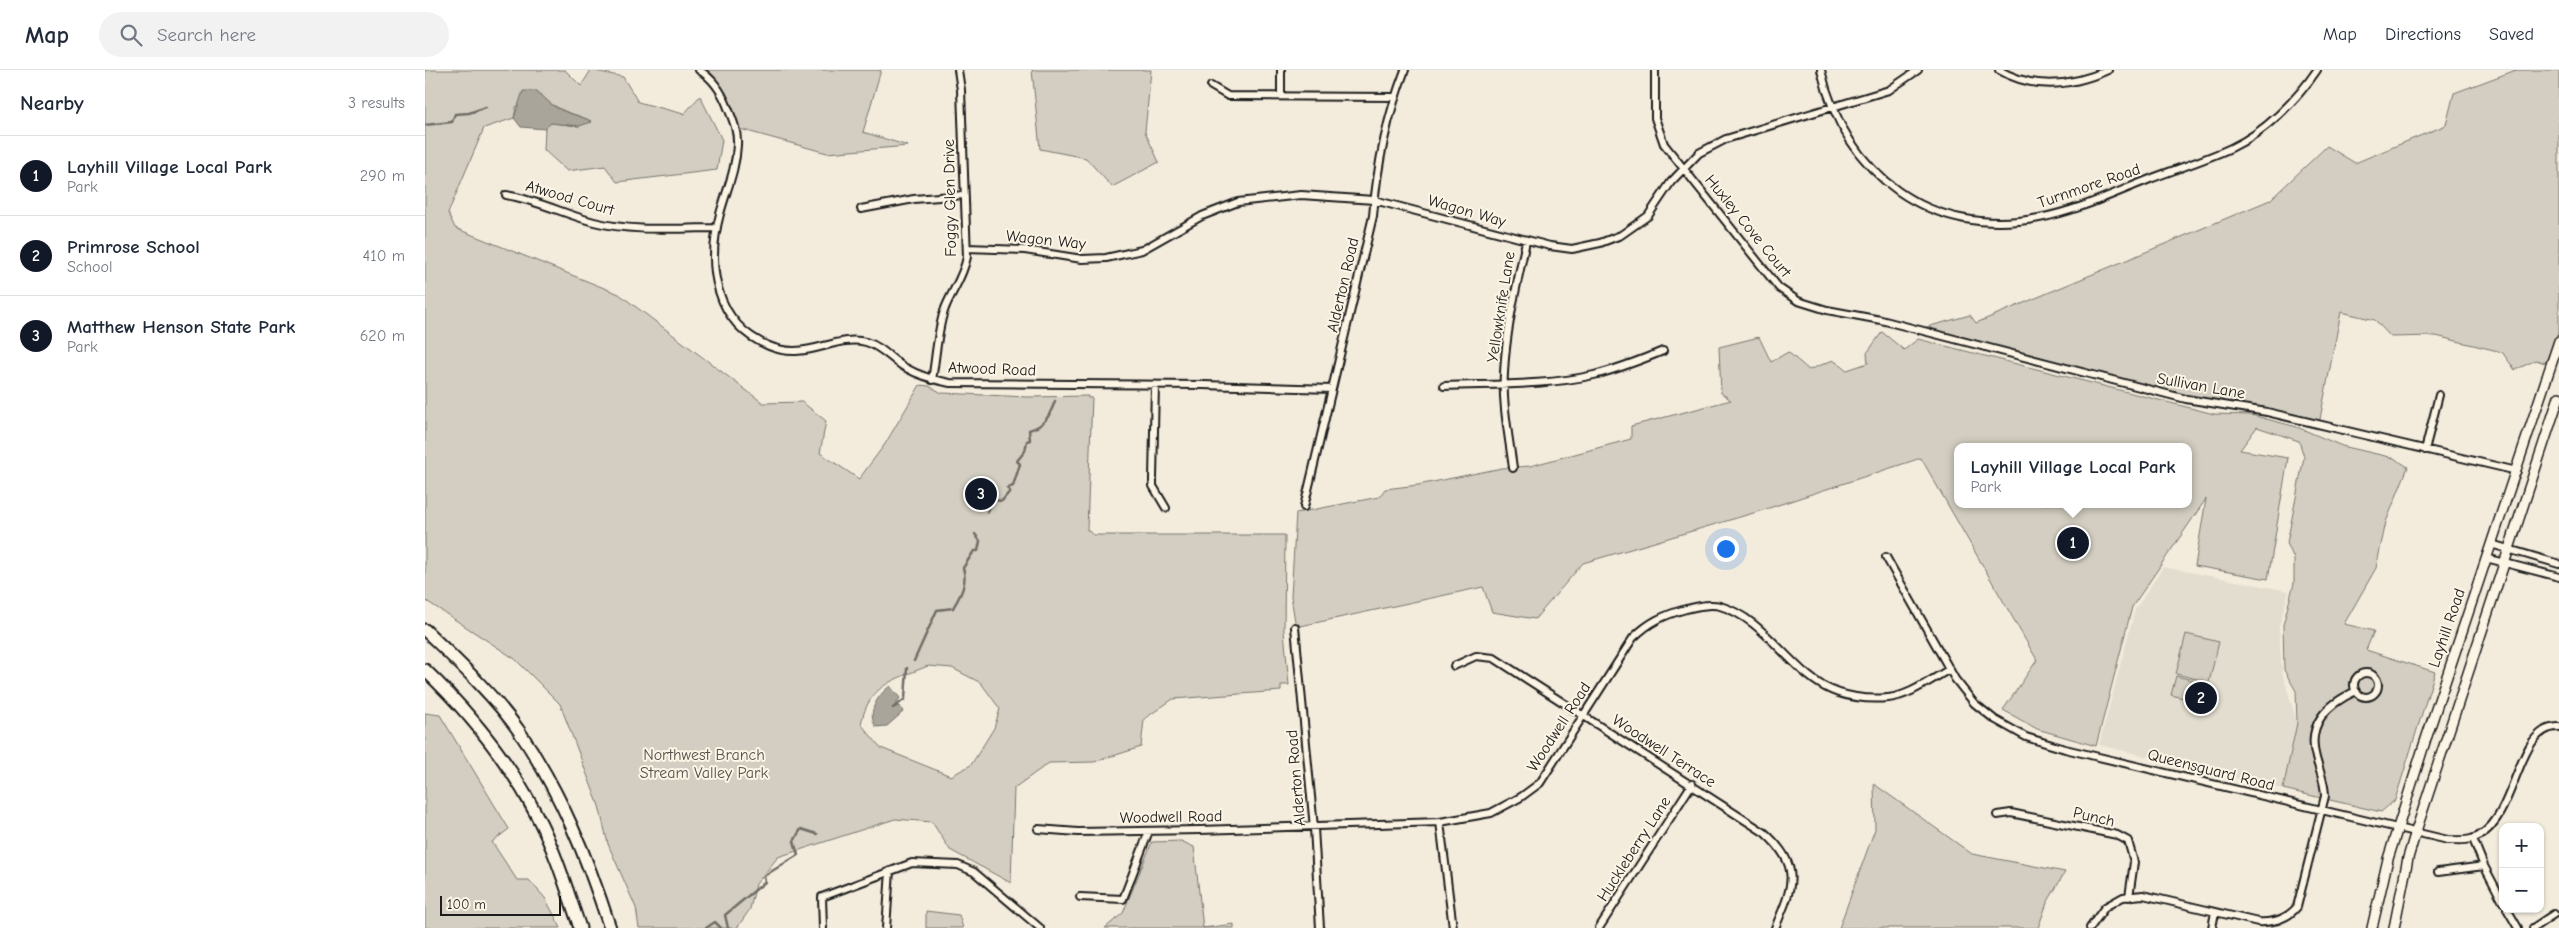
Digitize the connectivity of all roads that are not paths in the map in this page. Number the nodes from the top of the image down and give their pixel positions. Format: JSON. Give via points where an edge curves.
{"nodes":[{"id":1,"x":699,"y":70,"type":"edge"},
{"id":2,"x":958,"y":70,"type":"edge"},
{"id":3,"x":1281,"y":70,"type":"edge"},
{"id":4,"x":1405,"y":70,"type":"edge"},
{"id":5,"x":1655,"y":70,"type":"edge"},
{"id":6,"x":1821,"y":70,"type":"edge"},
{"id":7,"x":1918,"y":70,"type":"edge"},
{"id":8,"x":1999,"y":70,"type":"edge"},
{"id":9,"x":2108,"y":70,"type":"edge"},
{"id":10,"x":2317,"y":70,"type":"edge"},
{"id":11,"x":1211,"y":86,"type":"dead end"},
{"id":12,"x":1281,"y":96,"type":"junction"},
{"id":13,"x":1395,"y":97,"type":"junction"},
{"id":14,"x":1832,"y":106,"type":"junction"},
{"id":15,"x":1683,"y":167,"type":"junction"},
{"id":16,"x":506,"y":194,"type":"dead end"},
{"id":17,"x":964,"y":195,"type":"junction"},
{"id":18,"x":1375,"y":200,"type":"junction"},
{"id":19,"x":861,"y":208,"type":"dead end"},
{"id":20,"x":716,"y":228,"type":"junction"},
{"id":21,"x":1526,"y":241,"type":"junction"},
{"id":22,"x":967,"y":248,"type":"junction"},
{"id":23,"x":1881,"y":320,"type":"joint"},
{"id":24,"x":2559,"y":341,"type":"edge"},
{"id":25,"x":1663,"y":351,"type":"dead end"},
{"id":26,"x":932,"y":380,"type":"junction"},
{"id":27,"x":1504,"y":384,"type":"junction"},
{"id":28,"x":1155,"y":385,"type":"junction"},
{"id":29,"x":1445,"y":386,"type":"dead end"},
{"id":30,"x":1332,"y":389,"type":"junction"},
{"id":31,"x":2439,"y":395,"type":"dead end"},
{"id":32,"x":2559,"y":397,"type":"edge"},
{"id":33,"x":2425,"y":450,"type":"junction"},
{"id":34,"x":1513,"y":468,"type":"dead end"},
{"id":35,"x":2517,"y":471,"type":"junction"},
{"id":36,"x":1304,"y":507,"type":"dead end"},
{"id":37,"x":1166,"y":508,"type":"dead end"},
{"id":38,"x":2491,"y":544,"type":"junction"},
{"id":39,"x":2510,"y":550,"type":"junction"},
{"id":40,"x":1886,"y":557,"type":"dead end"},
{"id":41,"x":2486,"y":558,"type":"junction"},
{"id":42,"x":2504,"y":563,"type":"junction"},
{"id":43,"x":2559,"y":564,"type":"edge"},
{"id":44,"x":2559,"y":577,"type":"edge"},
{"id":45,"x":1295,"y":627,"type":"dead end"},
{"id":46,"x":425,"y":630,"type":"edge"},
{"id":47,"x":1454,"y":666,"type":"dead end"},
{"id":48,"x":1950,"y":669,"type":"junction"},
{"id":49,"x":425,"y":670,"type":"edge"},
{"id":50,"x":2356,"y":690,"type":"dead end"},
{"id":51,"x":1584,"y":715,"type":"junction"},
{"id":52,"x":2559,"y":727,"type":"edge"},
{"id":53,"x":1691,"y":784,"type":"junction"},
{"id":54,"x":2322,"y":810,"type":"junction"},
{"id":55,"x":1997,"y":815,"type":"dead end"},
{"id":56,"x":1440,"y":822,"type":"junction"},
{"id":57,"x":2399,"y":827,"type":"junction"},
{"id":58,"x":1314,"y":828,"type":"junction"},
{"id":59,"x":1038,"y":829,"type":"dead end"},
{"id":60,"x":1149,"y":831,"type":"junction"},
{"id":61,"x":2416,"y":831,"type":"junction"},
{"id":62,"x":2473,"y":839,"type":"junction"},
{"id":63,"x":2483,"y":866,"type":"junction"},
{"id":64,"x":890,"y":871,"type":"junction"},
{"id":65,"x":2437,"y":872,"type":"dead end"},
{"id":66,"x":2499,"y":895,"type":"edge"},
{"id":67,"x":1080,"y":897,"type":"dead end"},
{"id":68,"x":2129,"y":897,"type":"junction"},
{"id":69,"x":2215,"y":912,"type":"junction"},
{"id":70,"x":2509,"y":913,"type":"edge"},
{"id":71,"x":2554,"y":914,"type":"dead end"},
{"id":72,"x":579,"y":928,"type":"edge"},
{"id":73,"x":610,"y":928,"type":"edge"},
{"id":74,"x":823,"y":928,"type":"edge"},
{"id":75,"x":886,"y":928,"type":"edge"},
{"id":76,"x":1040,"y":928,"type":"edge"},
{"id":77,"x":1320,"y":928,"type":"edge"},
{"id":78,"x":1453,"y":928,"type":"edge"},
{"id":79,"x":1599,"y":928,"type":"edge"},
{"id":80,"x":1775,"y":928,"type":"edge"},
{"id":81,"x":2090,"y":928,"type":"edge"},
{"id":82,"x":2212,"y":928,"type":"edge"},
{"id":83,"x":2372,"y":928,"type":"edge"},
{"id":84,"x":2394,"y":928,"type":"edge"},
{"id":85,"x":2518,"y":928,"type":"edge"},
{"id":86,"x":2533,"y":928,"type":"edge"}],
"edges":[{"from":1,"to":20,"type":"street","name":"Atwood Road","via":[[718,86],[736,128],[733,176]]},
{"from":2,"to":17,"type":"street","name":"Foggy Glen Drive"},
{"from":3,"to":12,"type":"street"},
{"from":4,"to":13,"type":"street","name":"Alderton Road"},
{"from":5,"to":15,"type":"street","name":"Huxley Cove Court","via":[[1655,118],[1664,144]]},
{"from":6,"to":14,"type":"street","name":"Turnmore Road"},
{"from":7,"to":14,"type":"street","name":"Wagon Way","via":[[1889,90]]},
{"from":8,"to":9,"type":"street","via":[[2036,84],[2065,84],[2086,80]]},
{"from":10,"to":14,"type":"street","name":"Turnmore Road","via":[[2277,116],[2231,148],[2088,204],[2019,221],[1971,219],[1915,202],[1870,169],[1852,147]]},
{"from":11,"to":12,"type":"street","via":[[1228,96]]},
{"from":12,"to":13,"type":"street"},
{"from":13,"to":18,"type":"street","name":"Alderton Road"},
{"from":14,"to":15,"type":"street","name":"Wagon Way","via":[[1726,139],[1699,153]]},
{"from":15,"to":21,"type":"street","name":"Wagon Way","via":[[1648,216],[1621,236],[1572,248]]},
{"from":15,"to":23,"type":"street","name":"Huxley Cove Court","via":[[1779,288],[1798,301]]},
{"from":16,"to":20,"type":"street","name":"Atwood Court","via":[[595,222],[631,228]]},
{"from":17,"to":19,"type":"street","via":[[914,198]]},
{"from":17,"to":22,"type":"street","name":"Foggy Glen Drive"},
{"from":18,"to":21,"type":"street","name":"Wagon Way"},
{"from":18,"to":22,"type":"street","name":"Wagon Way","via":[[1301,195],[1239,202],[1202,216],[1142,250],[1106,258],[1082,259],[1025,250]]},
{"from":18,"to":30,"type":"street","name":"Alderton Road"},
{"from":20,"to":26,"type":"street","name":"Atwood Road","via":[[713,252],[722,304],[735,322],[755,340],[785,351],[807,352],[851,340],[867,342],[903,366]]},
{"from":21,"to":27,"type":"street","name":"Yellowknife Lane","via":[[1509,322]]},
{"from":22,"to":26,"type":"street","name":"Foggy Glen Drive","via":[[963,275],[945,308]]},
{"from":23,"to":33,"type":"street","name":"Sullivan Lane","via":[[2186,400],[2267,412]]},
{"from":24,"to":35,"type":"main road","name":"Layhill Road"},
{"from":25,"to":27,"type":"street","via":[[1593,375]]},
{"from":26,"to":28,"type":"street","name":"Atwood Road","via":[[950,384]]},
{"from":27,"to":29,"type":"street"},
{"from":27,"to":34,"type":"street","name":"Yellowknife Lane"},
{"from":28,"to":30,"type":"street","name":"Atwood Road"},
{"from":28,"to":37,"type":"street","via":[[1153,486]]},
{"from":30,"to":36,"type":"street","name":"Alderton Road"},
{"from":31,"to":33,"type":"street"},
{"from":32,"to":39,"type":"main road","name":"Layhill Road"},
{"from":33,"to":35,"type":"street","name":"Sullivan Lane"},
{"from":35,"to":38,"type":"main road","name":"Layhill Road"},
{"from":38,"to":39,"type":"street"},
{"from":38,"to":41,"type":"main road","name":"Layhill Road"},
{"from":39,"to":42,"type":"main road","name":"Layhill Road"},
{"from":39,"to":43,"type":"street"},
{"from":40,"to":48,"type":"street","name":"Queensguard Road"},
{"from":41,"to":42,"type":"street"},
{"from":41,"to":57,"type":"main road","name":"Layhill Road"},
{"from":42,"to":44,"type":"street"},
{"from":42,"to":61,"type":"main road","name":"Layhill Road"},
{"from":45,"to":58,"type":"street","name":"Alderton Road"},
{"from":46,"to":73,"type":"highway","via":[[466,670],[518,730],[561,801],[589,863]]},
{"from":47,"to":51,"type":"street","name":"Woodwell Terrace","via":[[1476,656],[1494,658]]},
{"from":48,"to":51,"type":"street","name":"Woodwell Road","via":[[1890,698],[1839,693],[1814,680],[1748,621],[1719,606],[1700,606],[1655,619],[1633,638]]},
{"from":48,"to":54,"type":"street","name":"Queensguard Road","via":[[1974,703],[2026,738]]},
{"from":49,"to":72,"type":"highway","via":[[495,746],[536,814],[562,873]]},
{"from":50,"to":54,"type":"street","via":[[2327,708],[2318,723],[2314,747],[2325,787]]},
{"from":51,"to":53,"type":"street","name":"Woodwell Terrace"},
{"from":51,"to":56,"type":"street","name":"Woodwell Road","via":[[1540,783],[1491,813]]},
{"from":52,"to":62,"type":"street","via":[[2542,732],[2529,746],[2499,817]]},
{"from":53,"to":79,"type":"street","name":"Huckleberry Lane"},
{"from":53,"to":80,"type":"street","name":"Woodwell Terrace","via":[[1765,833],[1779,846],[1791,871],[1791,887]]},
{"from":54,"to":57,"type":"street","name":"Queensguard Road"},
{"from":54,"to":69,"type":"street","via":[[2297,907],[2291,914],[2271,923]]},
{"from":55,"to":68,"type":"street","name":"Punch","via":[[2011,813],[2128,841],[2134,862]]},
{"from":56,"to":58,"type":"street","name":"Woodwell Road"},
{"from":56,"to":78,"type":"street"},
{"from":57,"to":61,"type":"street","name":"Queensguard Road"},
{"from":57,"to":83,"type":"main road","name":"Layhill Road"},
{"from":58,"to":60,"type":"street","name":"Woodwell Road"},
{"from":58,"to":77,"type":"street","name":"Alderton Road"},
{"from":59,"to":60,"type":"street","name":"Woodwell Road"},
{"from":60,"to":67,"type":"street","via":[[1123,899]]},
{"from":61,"to":62,"type":"street","name":"Queensguard Road","via":[[2448,840]]},
{"from":61,"to":84,"type":"main road","name":"Layhill Road"},
{"from":62,"to":63,"type":"street"},
{"from":63,"to":65,"type":"street"},
{"from":63,"to":66,"type":"street"},
{"from":64,"to":74,"type":"street","via":[[822,897]]},
{"from":64,"to":75,"type":"street"},
{"from":64,"to":76,"type":"street","via":[[911,863],[958,866],[974,872]]},
{"from":68,"to":69,"type":"street","via":[[2143,895]]},
{"from":68,"to":81,"type":"street","via":[[2105,907]]},
{"from":69,"to":82,"type":"street"},
{"from":70,"to":85,"type":"street"},
{"from":71,"to":86,"type":"street"}]}
